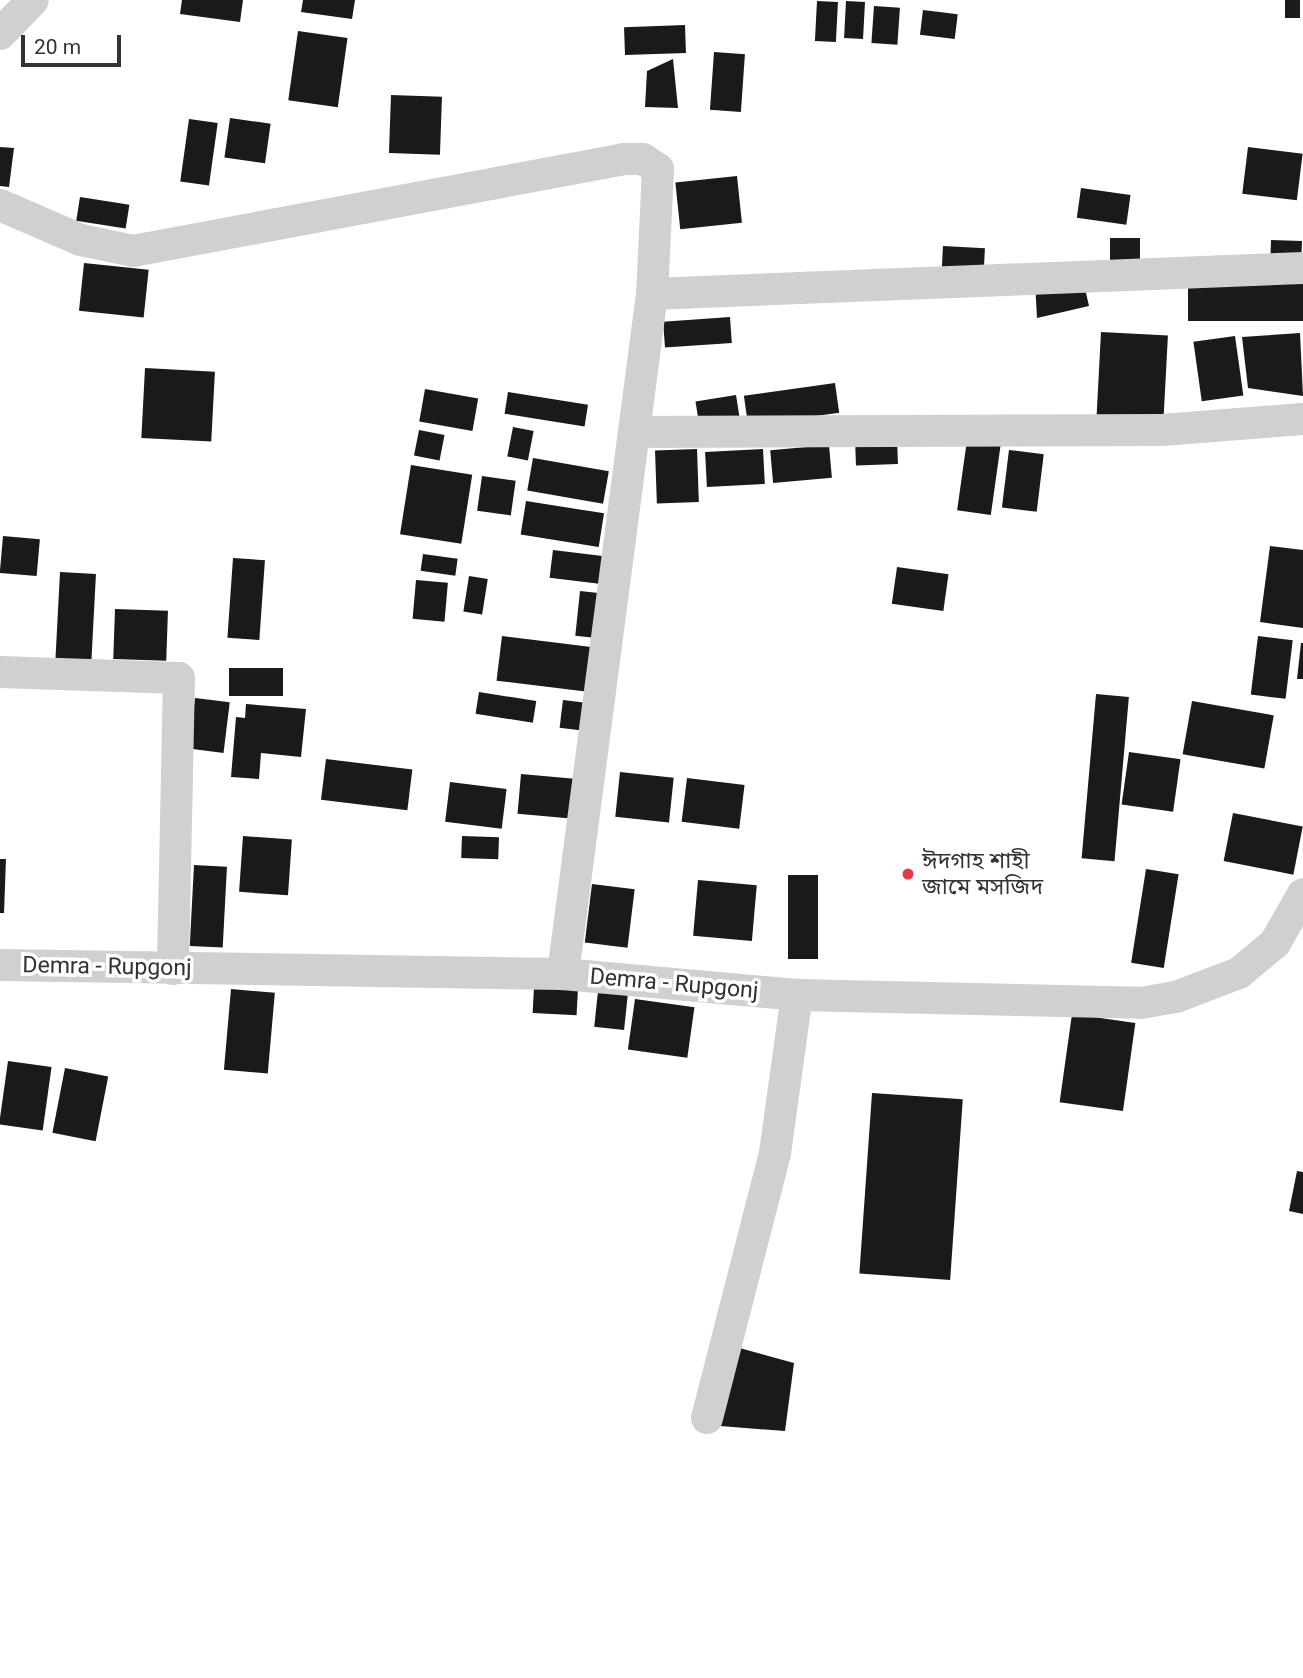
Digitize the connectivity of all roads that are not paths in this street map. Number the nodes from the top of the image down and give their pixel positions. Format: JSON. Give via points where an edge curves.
{"nodes":[{"id":1,"x":33,"y":0,"type":"edge"},
{"id":2,"x":0,"y":34,"type":"edge"},
{"id":3,"x":0,"y":205,"type":"edge"},
{"id":4,"x":1303,"y":268,"type":"edge"},
{"id":5,"x":652,"y":294,"type":"junction"},
{"id":6,"x":1303,"y":419,"type":"edge"},
{"id":7,"x":634,"y":432,"type":"junction"},
{"id":8,"x":0,"y":672,"type":"edge"},
{"id":9,"x":1303,"y":894,"type":"edge"},
{"id":10,"x":0,"y":965,"type":"edge"},
{"id":11,"x":173,"y":969,"type":"junction"},
{"id":12,"x":564,"y":974,"type":"junction"},
{"id":13,"x":797,"y":995,"type":"junction"},
{"id":14,"x":707,"y":1418,"type":"dead end"}],
"edges":[{"from":1,"to":2,"type":"street"},
{"from":3,"to":5,"type":"street","via":[[81,240],[133,251],[643,159],[658,169]]},
{"from":4,"to":5,"type":"street"},
{"from":5,"to":7,"type":"street"},
{"from":6,"to":7,"type":"street","via":[[1163,430]]},
{"from":7,"to":12,"type":"street"},
{"from":8,"to":11,"type":"street","via":[[179,678]]},
{"from":9,"to":13,"type":"street","name":"Demra - Rupgonj","via":[[1275,943],[1239,973],[1176,998],[1141,1003]]},
{"from":10,"to":11,"type":"street","name":"Demra - Rupgonj"},
{"from":11,"to":12,"type":"street","name":"Demra - Rupgonj"},
{"from":12,"to":13,"type":"street","name":"Demra - Rupgonj"},
{"from":13,"to":14,"type":"street","via":[[775,1153]]}]}
